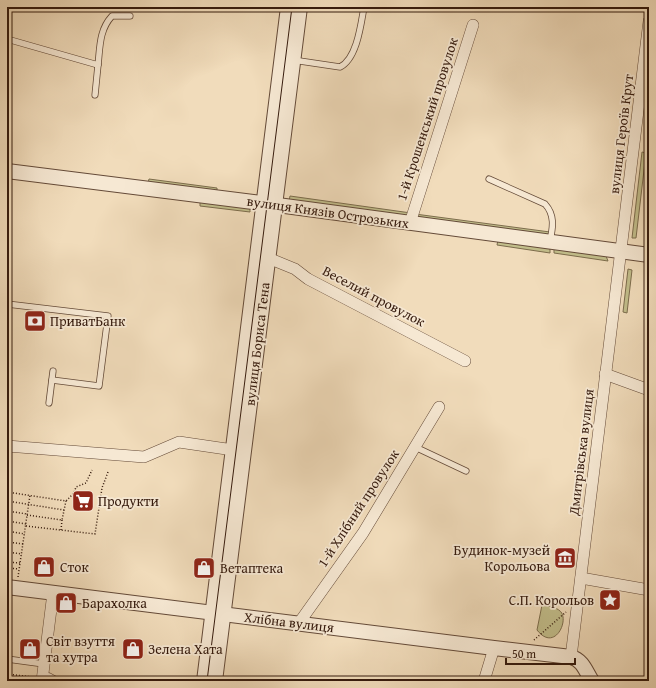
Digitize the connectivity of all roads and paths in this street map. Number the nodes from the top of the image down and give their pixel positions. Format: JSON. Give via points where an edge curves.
{"nodes":[{"id":1,"x":288,"y":7,"type":"edge"},
{"id":2,"x":300,"y":7,"type":"edge"},
{"id":3,"x":364,"y":7,"type":"edge"},
{"id":4,"x":130,"y":16,"type":"dead end"},
{"id":5,"x":649,"y":21,"type":"edge"},
{"id":6,"x":473,"y":25,"type":"dead end"},
{"id":7,"x":7,"y":39,"type":"edge"},
{"id":8,"x":293,"y":60,"type":"junction"},
{"id":9,"x":98,"y":65,"type":"junction"},
{"id":10,"x":95,"y":95,"type":"dead end"},
{"id":11,"x":645,"y":101,"type":"edge"},
{"id":12,"x":7,"y":171,"type":"edge"},
{"id":13,"x":489,"y":179,"type":"dead end"},
{"id":14,"x":270,"y":204,"type":"junction"},
{"id":15,"x":410,"y":223,"type":"junction"},
{"id":16,"x":550,"y":242,"type":"junction"},
{"id":17,"x":622,"y":251,"type":"junction"},
{"id":18,"x":649,"y":255,"type":"edge"},
{"id":19,"x":268,"y":258,"type":"junction"},
{"id":20,"x":7,"y":304,"type":"edge"},
{"id":21,"x":465,"y":362,"type":"dead end"},
{"id":22,"x":53,"y":371,"type":"dead end"},
{"id":23,"x":605,"y":374,"type":"junction"},
{"id":24,"x":52,"y":380,"type":"junction"},
{"id":25,"x":649,"y":390,"type":"edge"},
{"id":26,"x":49,"y":402,"type":"dead end"},
{"id":27,"x":439,"y":407,"type":"dead end"},
{"id":28,"x":7,"y":446,"type":"edge"},
{"id":29,"x":415,"y":446,"type":"junction"},
{"id":30,"x":238,"y":451,"type":"junction"},
{"id":31,"x":92,"y":470,"type":"dead end"},
{"id":32,"x":466,"y":471,"type":"dead end"},
{"id":33,"x":108,"y":472,"type":"dead end"},
{"id":34,"x":7,"y":492,"type":"edge"},
{"id":35,"x":30,"y":495,"type":"junction"},
{"id":36,"x":66,"y":501,"type":"junction"},
{"id":37,"x":7,"y":502,"type":"edge"},
{"id":38,"x":29,"y":505,"type":"junction"},
{"id":39,"x":64,"y":510,"type":"junction"},
{"id":40,"x":7,"y":511,"type":"edge"},
{"id":41,"x":27,"y":515,"type":"junction"},
{"id":42,"x":62,"y":520,"type":"junction"},
{"id":43,"x":7,"y":521,"type":"edge"},
{"id":44,"x":26,"y":525,"type":"junction"},
{"id":45,"x":61,"y":530,"type":"junction"},
{"id":46,"x":7,"y":531,"type":"edge"},
{"id":47,"x":25,"y":534,"type":"junction"},
{"id":48,"x":7,"y":542,"type":"edge"},
{"id":49,"x":23,"y":544,"type":"junction"},
{"id":50,"x":7,"y":552,"type":"edge"},
{"id":51,"x":22,"y":554,"type":"junction"},
{"id":52,"x":7,"y":562,"type":"edge"},
{"id":53,"x":20,"y":563,"type":"junction"},
{"id":54,"x":7,"y":568,"type":"edge"},
{"id":55,"x":20,"y":570,"type":"junction"},
{"id":56,"x":18,"y":577,"type":"dead end"},
{"id":57,"x":581,"y":578,"type":"junction"},
{"id":58,"x":7,"y":587,"type":"edge"},
{"id":59,"x":649,"y":590,"type":"edge"},
{"id":60,"x":53,"y":593,"type":"junction"},
{"id":61,"x":566,"y":612,"type":"dead end"},
{"id":62,"x":218,"y":613,"type":"junction"},
{"id":63,"x":299,"y":623,"type":"junction"},
{"id":64,"x":534,"y":640,"type":"dead end"},
{"id":65,"x":494,"y":648,"type":"junction"},
{"id":66,"x":571,"y":656,"type":"junction"},
{"id":67,"x":7,"y":659,"type":"edge"},
{"id":68,"x":7,"y":674,"type":"edge"},
{"id":69,"x":41,"y":674,"type":"edge"},
{"id":70,"x":58,"y":681,"type":"edge"},
{"id":71,"x":204,"y":681,"type":"edge"},
{"id":72,"x":215,"y":681,"type":"edge"},
{"id":73,"x":484,"y":681,"type":"edge"},
{"id":74,"x":592,"y":681,"type":"edge"}],
"edges":[{"from":1,"to":14,"type":"street","name":"вулиця Бориса Тена"},
{"from":2,"to":8,"type":"street","name":"вулиця Бориса Тена"},
{"from":3,"to":8,"type":"lane","via":[[359,34],[350,60],[345,64],[340,67]]},
{"from":4,"to":9,"type":"lane","via":[[112,16],[106,23],[102,31]]},
{"from":5,"to":11,"type":"street","name":"вулиця Героїв Крут"},
{"from":6,"to":15,"type":"street","name":"1-й Крошенський провулок"},
{"from":7,"to":9,"type":"lane"},
{"from":8,"to":14,"type":"street","name":"вулиця Бориса Тена"},
{"from":9,"to":10,"type":"lane"},
{"from":11,"to":17,"type":"street","name":"вулиця Героїв Крут"},
{"from":12,"to":14,"type":"street","name":"вулиця Князів Острозьких"},
{"from":13,"to":16,"type":"lane","via":[[545,204],[551,210]]},
{"from":14,"to":15,"type":"street","name":"вулиця Князів Острозьких"},
{"from":14,"to":19,"type":"street","name":"вулиця Бориса Тена"},
{"from":14,"to":30,"type":"street","name":"вулиця Бориса Тена"},
{"from":15,"to":16,"type":"street","name":"вулиця Князів Острозьких"},
{"from":16,"to":17,"type":"street","name":"вулиця Князів Острозьких"},
{"from":17,"to":18,"type":"street","name":"вулиця Князів Острозьких"},
{"from":17,"to":23,"type":"street","name":"Дмитрівська вулиця"},
{"from":19,"to":21,"type":"street","name":"Веселий провулок","via":[[295,269],[308,279]]},
{"from":19,"to":30,"type":"street","name":"вулиця Бориса Тена"},
{"from":20,"to":24,"type":"lane","via":[[108,316],[98,386]]},
{"from":22,"to":24,"type":"lane"},
{"from":23,"to":25,"type":"street"},
{"from":23,"to":57,"type":"street","name":"Дмитрівська вулиця"},
{"from":24,"to":26,"type":"lane"},
{"from":27,"to":29,"type":"street","name":"1-й Хлібний провулок"},
{"from":28,"to":30,"type":"street","via":[[144,457],[178,442]]},
{"from":29,"to":32,"type":"lane"},
{"from":29,"to":63,"type":"street","name":"1-й Хлібний провулок","via":[[363,533]]},
{"from":30,"to":62,"type":"street","name":"вулиця Бориса Тена"},
{"from":31,"to":36,"type":"path","via":[[86,483],[76,487]]},
{"from":33,"to":45,"type":"path","via":[[102,488],[95,534]]},
{"from":34,"to":35,"type":"path"},
{"from":35,"to":36,"type":"path"},
{"from":35,"to":38,"type":"path"},
{"from":36,"to":39,"type":"path"},
{"from":37,"to":38,"type":"path"},
{"from":38,"to":39,"type":"path"},
{"from":38,"to":41,"type":"path"},
{"from":39,"to":42,"type":"path"},
{"from":40,"to":41,"type":"path"},
{"from":41,"to":42,"type":"path"},
{"from":41,"to":44,"type":"path"},
{"from":42,"to":45,"type":"path"},
{"from":43,"to":44,"type":"path"},
{"from":44,"to":45,"type":"path"},
{"from":44,"to":47,"type":"path"},
{"from":46,"to":47,"type":"path"},
{"from":47,"to":49,"type":"path"},
{"from":48,"to":49,"type":"path"},
{"from":49,"to":51,"type":"path"},
{"from":50,"to":51,"type":"path"},
{"from":51,"to":53,"type":"path"},
{"from":52,"to":53,"type":"path"},
{"from":53,"to":55,"type":"path"},
{"from":54,"to":55,"type":"path"},
{"from":55,"to":56,"type":"path"},
{"from":57,"to":59,"type":"street"},
{"from":57,"to":66,"type":"street","name":"Дмитрівська вулиця"},
{"from":58,"to":60,"type":"street","name":"Хлібна вулиця"},
{"from":60,"to":62,"type":"street","name":"Хлібна вулиця"},
{"from":60,"to":69,"type":"street"},
{"from":61,"to":64,"type":"path"},
{"from":62,"to":63,"type":"street","name":"Хлібна вулиця"},
{"from":62,"to":71,"type":"street","name":"вулиця Бориса Тена"},
{"from":62,"to":72,"type":"street","name":"вулиця Бориса Тена"},
{"from":63,"to":65,"type":"street","name":"Хлібна вулиця"},
{"from":65,"to":66,"type":"street","name":"Хлібна вулиця"},
{"from":65,"to":73,"type":"street"},
{"from":66,"to":74,"type":"street","via":[[579,660]]},
{"from":67,"to":69,"type":"lane"},
{"from":68,"to":69,"type":"path"},
{"from":69,"to":70,"type":"lane"}]}
